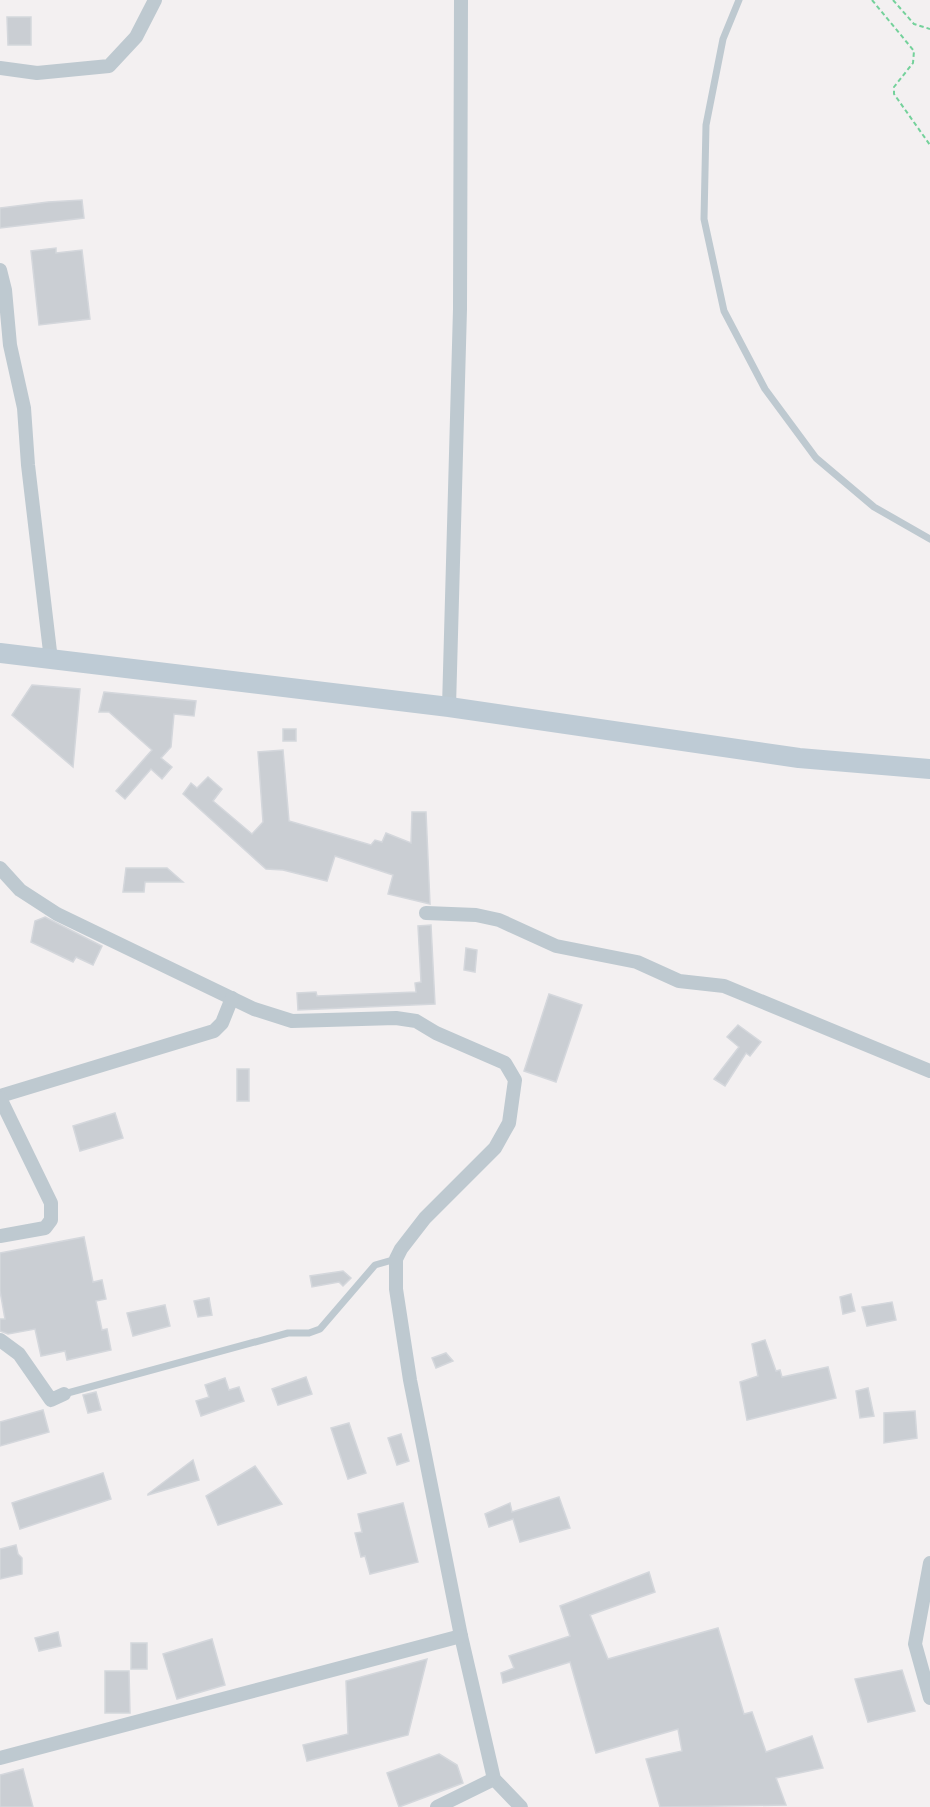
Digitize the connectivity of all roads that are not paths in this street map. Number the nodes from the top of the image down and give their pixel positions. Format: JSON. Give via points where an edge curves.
{"nodes":[{"id":1,"x":155,"y":0,"type":"edge"},
{"id":2,"x":461,"y":0,"type":"edge"},
{"id":3,"x":739,"y":0,"type":"edge"},
{"id":4,"x":0,"y":68,"type":"edge"},
{"id":5,"x":0,"y":270,"type":"edge"},
{"id":6,"x":930,"y":539,"type":"edge"},
{"id":7,"x":0,"y":653,"type":"edge"},
{"id":8,"x":51,"y":660,"type":"junction"},
{"id":9,"x":449,"y":707,"type":"junction"},
{"id":10,"x":930,"y":769,"type":"edge"},
{"id":11,"x":0,"y":868,"type":"edge"},
{"id":12,"x":426,"y":913,"type":"dead end"},
{"id":13,"x":232,"y":998,"type":"junction"},
{"id":14,"x":930,"y":1071,"type":"edge"},
{"id":15,"x":0,"y":1097,"type":"edge"},
{"id":16,"x":0,"y":1236,"type":"edge"},
{"id":17,"x":396,"y":1259,"type":"junction"},
{"id":18,"x":0,"y":1340,"type":"edge"},
{"id":19,"x":64,"y":1395,"type":"joint"},
{"id":20,"x":930,"y":1563,"type":"edge"},
{"id":21,"x":461,"y":1636,"type":"junction"},
{"id":22,"x":930,"y":1698,"type":"edge"},
{"id":23,"x":0,"y":1758,"type":"edge"},
{"id":24,"x":494,"y":1779,"type":"junction"},
{"id":25,"x":437,"y":1807,"type":"edge"},
{"id":26,"x":521,"y":1807,"type":"edge"}],
"edges":[{"from":1,"to":4,"type":"street","via":[[136,37],[109,66],[37,73]]},
{"from":2,"to":9,"type":"street","via":[[459,309]]},
{"from":3,"to":6,"type":"lane","via":[[723,39],[706,125],[704,219],[724,311],[765,389],[816,458],[874,507]]},
{"from":5,"to":8,"type":"street","via":[[24,408]]},
{"from":7,"to":8,"type":"main road"},
{"from":8,"to":9,"type":"main road"},
{"from":9,"to":10,"type":"main road","via":[[800,758]]},
{"from":11,"to":13,"type":"street","via":[[20,890],[57,914]]},
{"from":12,"to":14,"type":"street","via":[[499,920],[555,946],[637,962],[679,981],[724,986]]},
{"from":13,"to":15,"type":"street","via":[[222,1023],[214,1031]]},
{"from":13,"to":17,"type":"street","via":[[292,1022],[396,1018],[417,1021],[505,1063],[514,1080],[509,1123],[495,1148],[425,1218]]},
{"from":15,"to":16,"type":"street","via":[[51,1203],[51,1220],[45,1228]]},
{"from":17,"to":19,"type":"lane","via":[[375,1265],[320,1329],[288,1333]]},
{"from":17,"to":21,"type":"street","via":[[396,1289],[410,1380]]},
{"from":18,"to":19,"type":"street","via":[[19,1354],[51,1400]]},
{"from":20,"to":22,"type":"street","via":[[915,1644]]},
{"from":21,"to":23,"type":"street"},
{"from":21,"to":24,"type":"street"},
{"from":24,"to":25,"type":"street"},
{"from":24,"to":26,"type":"street"}]}
